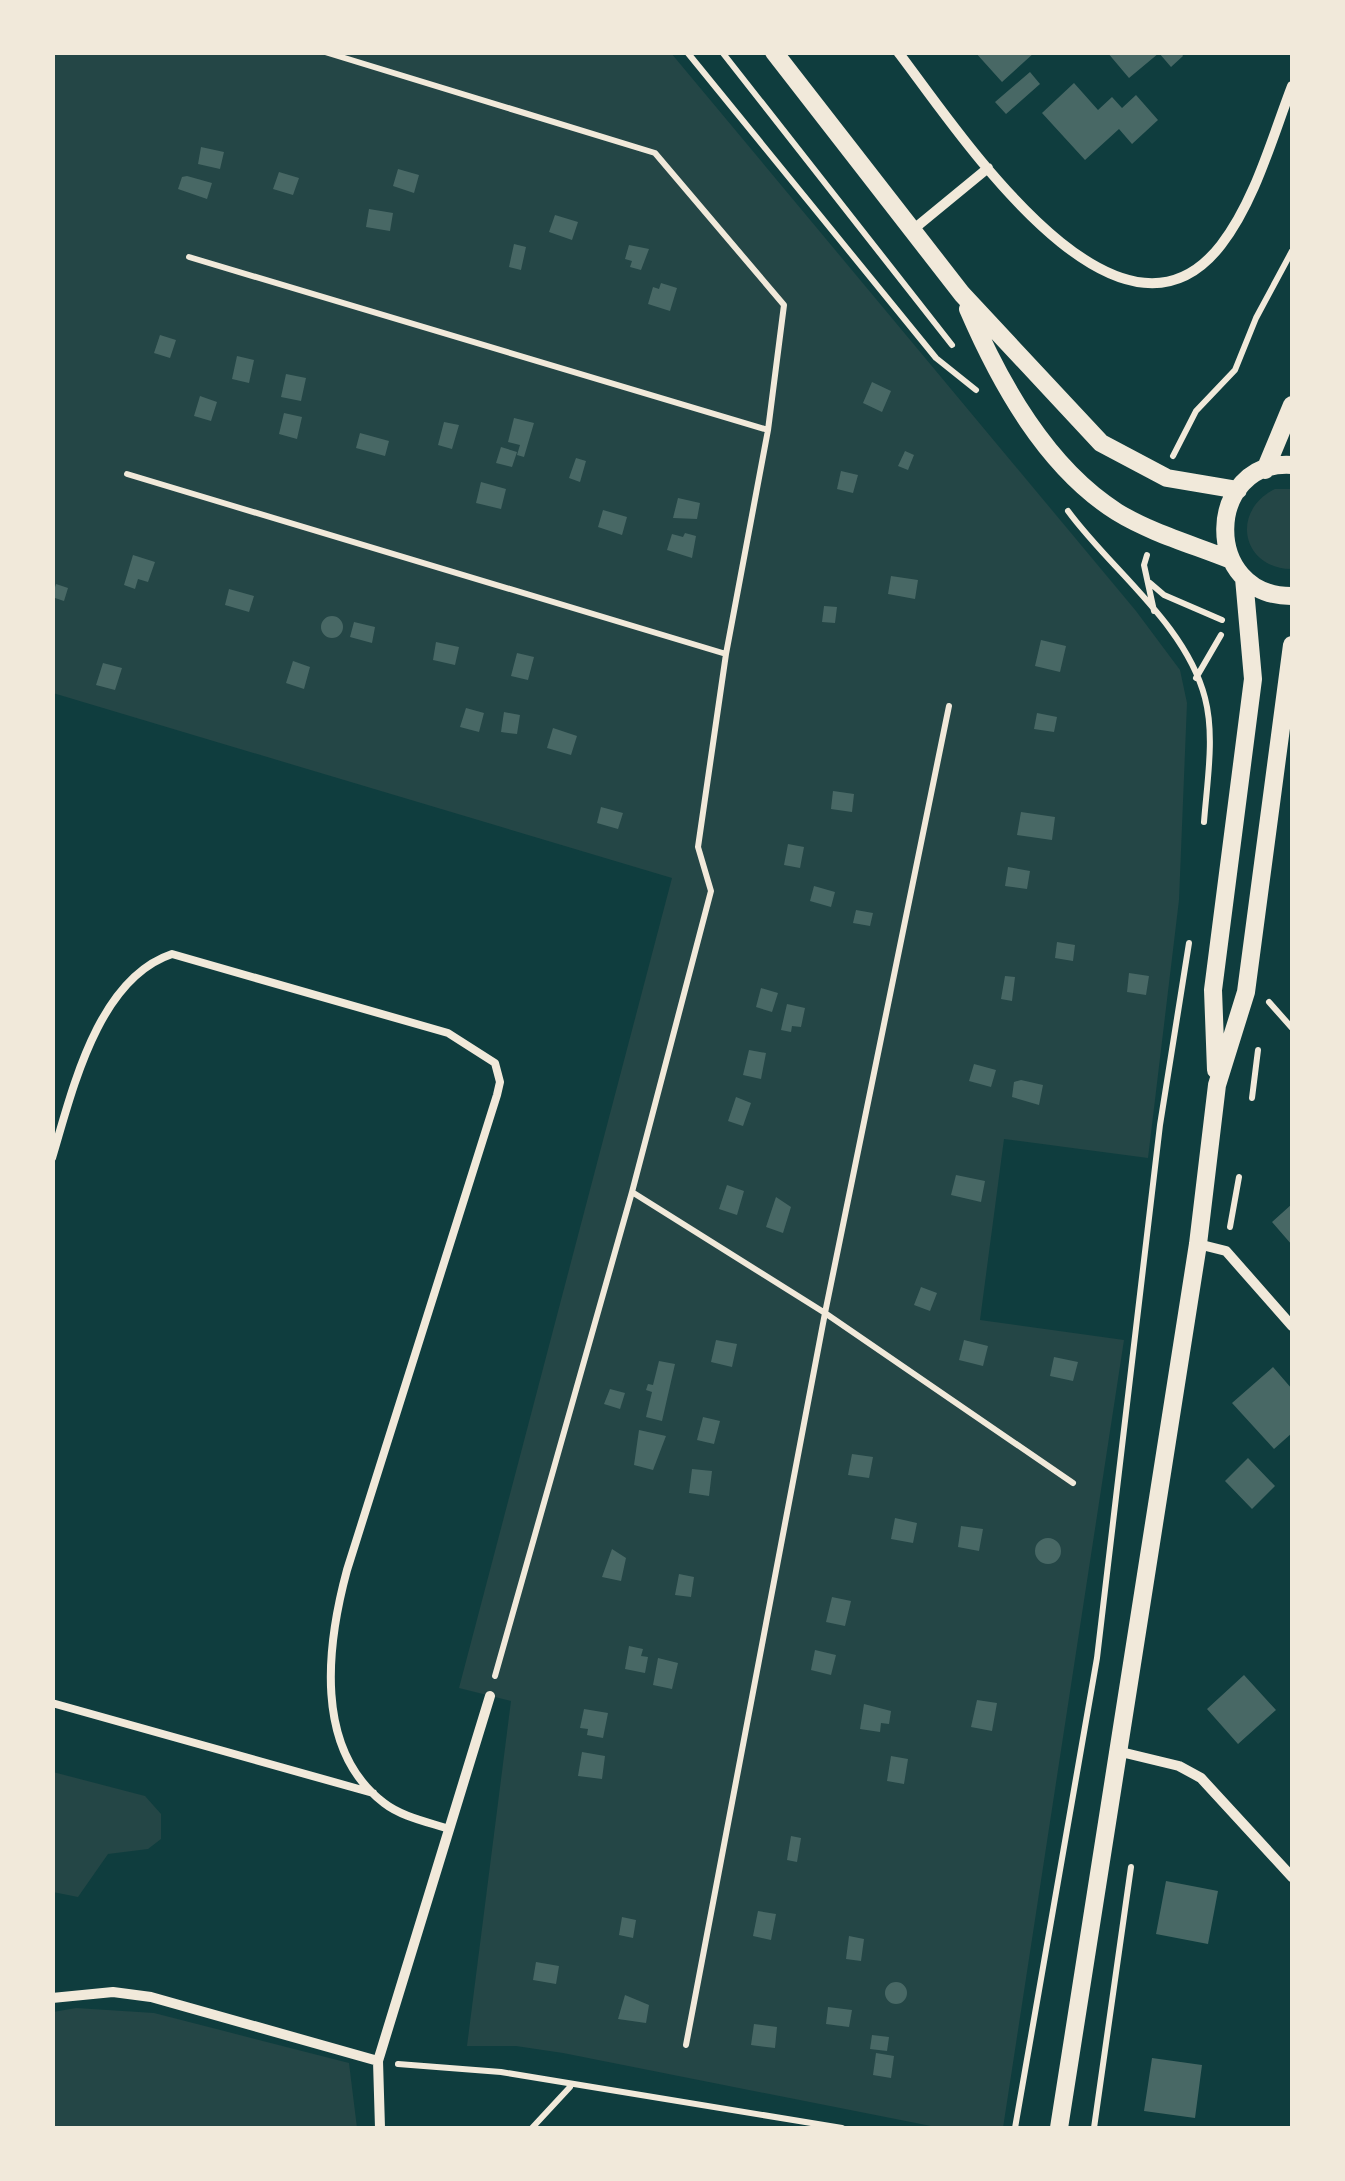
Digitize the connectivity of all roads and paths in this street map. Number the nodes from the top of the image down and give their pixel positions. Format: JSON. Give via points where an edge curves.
{"nodes":[{"id":1,"x":325,"y":52,"type":"edge"},
{"id":2,"x":686,"y":52,"type":"edge"},
{"id":3,"x":722,"y":52,"type":"edge"},
{"id":4,"x":774,"y":52,"type":"edge"},
{"id":5,"x":898,"y":52,"type":"edge"},
{"id":6,"x":1292,"y":86,"type":"edge"},
{"id":7,"x":988,"y":168,"type":"junction"},
{"id":8,"x":914,"y":228,"type":"junction"},
{"id":9,"x":1292,"y":252,"type":"edge"},
{"id":10,"x":189,"y":257,"type":"dead end"},
{"id":11,"x":962,"y":294,"type":"junction"},
{"id":12,"x":955,"y":349,"type":"dead end"},
{"id":13,"x":965,"y":365,"type":"dead end"},
{"id":14,"x":1292,"y":404,"type":"edge"},
{"id":15,"x":768,"y":430,"type":"junction"},
{"id":16,"x":1292,"y":466,"type":"edge"},
{"id":17,"x":1265,"y":470,"type":"junction"},
{"id":18,"x":127,"y":474,"type":"dead end"},
{"id":19,"x":1167,"y":478,"type":"junction"},
{"id":20,"x":1238,"y":490,"type":"junction"},
{"id":21,"x":1153,"y":528,"type":"junction"},
{"id":22,"x":1231,"y":560,"type":"junction"},
{"id":23,"x":1244,"y":578,"type":"junction"},
{"id":24,"x":1292,"y":596,"type":"edge"},
{"id":25,"x":1230,"y":621,"type":"dead end"},
{"id":26,"x":1292,"y":645,"type":"edge"},
{"id":27,"x":726,"y":654,"type":"junction"},
{"id":28,"x":1196,"y":678,"type":"junction"},
{"id":29,"x":949,"y":706,"type":"dead end"},
{"id":30,"x":1204,"y":826,"type":"dead end"},
{"id":31,"x":1192,"y":928,"type":"dead end"},
{"id":32,"x":1217,"y":1086,"type":"junction"},
{"id":33,"x":52,"y":1158,"type":"edge"},
{"id":34,"x":632,"y":1192,"type":"junction"},
{"id":35,"x":1198,"y":1244,"type":"junction"},
{"id":36,"x":825,"y":1313,"type":"junction"},
{"id":37,"x":1292,"y":1326,"type":"edge"},
{"id":38,"x":1073,"y":1483,"type":"dead end"},
{"id":39,"x":490,"y":1696,"type":"joint"},
{"id":40,"x":52,"y":1703,"type":"edge"},
{"id":41,"x":1120,"y":1752,"type":"junction"},
{"id":42,"x":373,"y":1793,"type":"junction"},
{"id":43,"x":449,"y":1829,"type":"junction"},
{"id":44,"x":1292,"y":1878,"type":"edge"},
{"id":45,"x":52,"y":1998,"type":"edge"},
{"id":46,"x":686,"y":2046,"type":"dead end"},
{"id":47,"x":378,"y":2060,"type":"junction"},
{"id":48,"x":571,"y":2086,"type":"junction"},
{"id":49,"x":380,"y":2128,"type":"edge"},
{"id":50,"x":532,"y":2128,"type":"edge"},
{"id":51,"x":842,"y":2128,"type":"edge"},
{"id":52,"x":1015,"y":2128,"type":"edge"},
{"id":53,"x":1059,"y":2128,"type":"edge"}],
"edges":[{"from":1,"to":15,"type":"path","via":[[656,153],[784,304]]},
{"from":2,"to":13,"type":"path","via":[[936,358],[985,396]]},
{"from":3,"to":12,"type":"path"},
{"from":4,"to":8,"type":"street"},
{"from":5,"to":7,"type":"street"},
{"from":6,"to":7,"type":"street","via":[[1222,244],[1176,277],[1140,283],[1089,264],[1054,240]]},
{"from":7,"to":8,"type":"street"},
{"from":8,"to":11,"type":"street"},
{"from":9,"to":19,"type":"path","via":[[1235,370],[1177,442]]},
{"from":10,"to":15,"type":"path"},
{"from":11,"to":19,"type":"street","via":[[1100,442]]},
{"from":11,"to":21,"type":"street","via":[[994,369],[1034,428],[1102,499]]},
{"from":14,"to":17,"type":"street"},
{"from":15,"to":27,"type":"path"},
{"from":16,"to":17,"type":"street"},
{"from":17,"to":20,"type":"street"},
{"from":18,"to":27,"type":"path"},
{"from":19,"to":20,"type":"street"},
{"from":20,"to":22,"type":"street","via":[[1224,524]]},
{"from":21,"to":22,"type":"street"},
{"from":21,"to":28,"type":"path","via":[[1144,564],[1154,612]]},
{"from":22,"to":23,"type":"street"},
{"from":23,"to":24,"type":"street","via":[[1263,591]]},
{"from":23,"to":32,"type":"street","via":[[1253,679],[1213,990]]},
{"from":25,"to":28,"type":"path"},
{"from":26,"to":32,"type":"street","via":[[1246,992]]},
{"from":27,"to":34,"type":"path","via":[[698,848],[711,891]]},
{"from":28,"to":30,"type":"path","via":[[1205,697],[1209,757]]},
{"from":29,"to":36,"type":"path"},
{"from":31,"to":52,"type":"path","via":[[1160,1125],[1097,1658]]},
{"from":32,"to":35,"type":"street"},
{"from":33,"to":42,"type":"lane","via":[[78,1072],[106,1015],[144,970],[172,954],[448,1033],[486,1054],[499,1071],[336,1612],[330,1675],[336,1726]]},
{"from":34,"to":36,"type":"path"},
{"from":34,"to":39,"type":"path"},
{"from":35,"to":37,"type":"street","via":[[1226,1251]]},
{"from":35,"to":41,"type":"street"},
{"from":36,"to":38,"type":"path"},
{"from":36,"to":46,"type":"path"},
{"from":39,"to":43,"type":"street"},
{"from":40,"to":42,"type":"lane"},
{"from":41,"to":44,"type":"street","via":[[1202,1778]]},
{"from":41,"to":53,"type":"street"},
{"from":42,"to":43,"type":"lane","via":[[398,1812]]},
{"from":43,"to":47,"type":"street"},
{"from":45,"to":47,"type":"street","via":[[113,1992],[150,1997]]},
{"from":47,"to":48,"type":"path"},
{"from":47,"to":49,"type":"street"},
{"from":48,"to":50,"type":"path"},
{"from":48,"to":51,"type":"path"}]}
